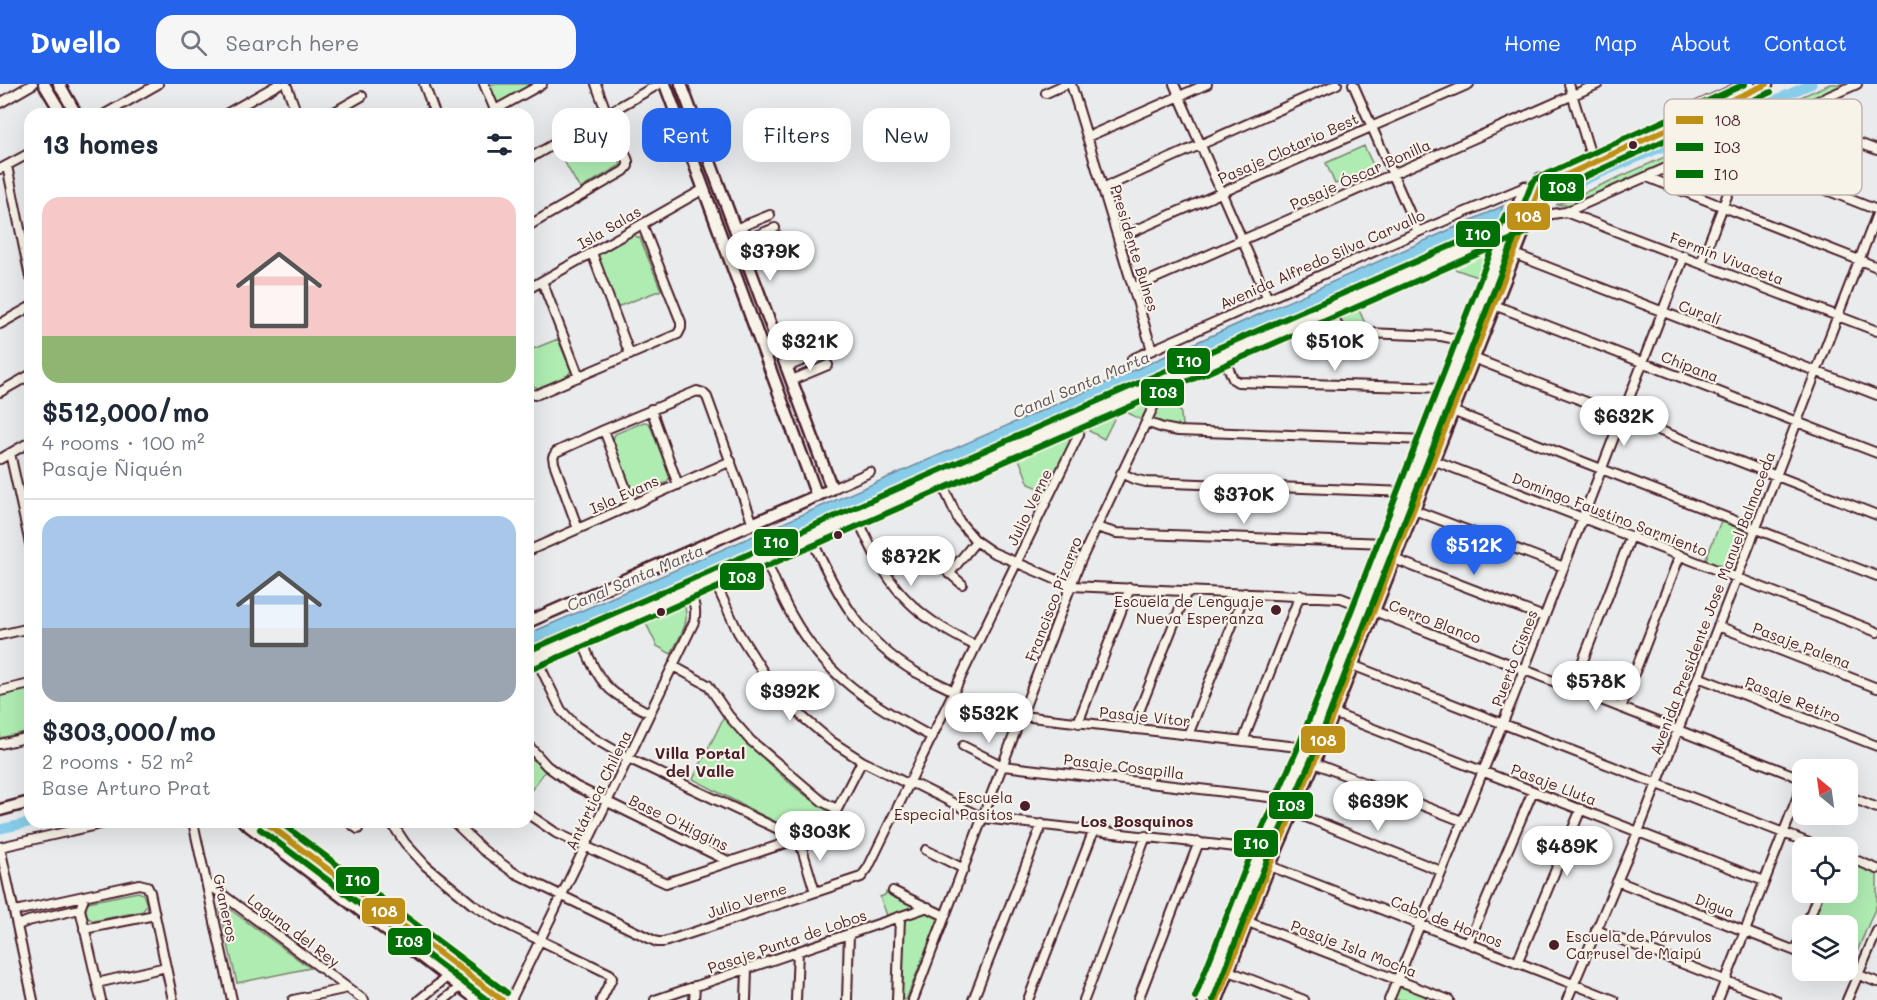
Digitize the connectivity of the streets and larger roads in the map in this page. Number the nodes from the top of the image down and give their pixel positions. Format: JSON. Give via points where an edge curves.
{"nodes":[{"id":1,"x":33,"y":84,"type":"edge"},
{"id":2,"x":44,"y":84,"type":"edge"},
{"id":3,"x":59,"y":84,"type":"edge"},
{"id":4,"x":158,"y":84,"type":"edge"},
{"id":5,"x":279,"y":84,"type":"edge"},
{"id":6,"x":286,"y":84,"type":"edge"},
{"id":7,"x":424,"y":84,"type":"edge"},
{"id":8,"x":484,"y":84,"type":"edge"},
{"id":9,"x":541,"y":84,"type":"edge"},
{"id":10,"x":596,"y":84,"type":"edge"},
{"id":11,"x":659,"y":84,"type":"edge"},
{"id":12,"x":665,"y":84,"type":"edge"},
{"id":13,"x":681,"y":84,"type":"edge"},
{"id":14,"x":1066,"y":84,"type":"edge"},
{"id":15,"x":1071,"y":84,"type":"edge"},
{"id":16,"x":1174,"y":84,"type":"edge"},
{"id":17,"x":1207,"y":84,"type":"edge"},
{"id":18,"x":1337,"y":84,"type":"edge"},
{"id":19,"x":1353,"y":84,"type":"edge"},
{"id":20,"x":1469,"y":84,"type":"edge"},
{"id":21,"x":1569,"y":84,"type":"edge"},
{"id":22,"x":1598,"y":84,"type":"edge"},
{"id":23,"x":1749,"y":84,"type":"edge"},
{"id":24,"x":1767,"y":84,"type":"edge"},
{"id":25,"x":1857,"y":84,"type":"edge"},
{"id":26,"x":1046,"y":93,"type":"dead end"},
{"id":27,"x":1572,"y":95,"type":"junction"},
{"id":28,"x":362,"y":96,"type":"dead end"},
{"id":29,"x":1179,"y":96,"type":"junction"},
{"id":30,"x":1718,"y":99,"type":"edge"},
{"id":31,"x":1732,"y":99,"type":"edge"},
{"id":32,"x":1823,"y":99,"type":"edge"},
{"id":33,"x":0,"y":103,"type":"edge"},
{"id":34,"x":58,"y":108,"type":"edge"},
{"id":35,"x":73,"y":108,"type":"edge"},
{"id":36,"x":116,"y":108,"type":"edge"},
{"id":37,"x":241,"y":108,"type":"edge"},
{"id":38,"x":295,"y":108,"type":"edge"},
{"id":39,"x":341,"y":108,"type":"edge"},
{"id":40,"x":433,"y":108,"type":"edge"},
{"id":41,"x":494,"y":108,"type":"edge"},
{"id":42,"x":499,"y":108,"type":"edge"},
{"id":43,"x":605,"y":108,"type":"edge"},
{"id":44,"x":617,"y":108,"type":"edge"},
{"id":45,"x":1664,"y":125,"type":"edge"},
{"id":46,"x":1372,"y":127,"type":"junction"},
{"id":47,"x":1664,"y":129,"type":"edge"},
{"id":48,"x":1087,"y":137,"type":"junction"},
{"id":49,"x":1862,"y":144,"type":"edge"},
{"id":50,"x":552,"y":145,"type":"edge"},
{"id":51,"x":1200,"y":145,"type":"junction"},
{"id":52,"x":1877,"y":150,"type":"edge"},
{"id":53,"x":24,"y":156,"type":"edge"},
{"id":54,"x":534,"y":156,"type":"edge"},
{"id":55,"x":1592,"y":160,"type":"junction"},
{"id":56,"x":628,"y":162,"type":"edge"},
{"id":57,"x":4,"y":167,"type":"edge"},
{"id":58,"x":1664,"y":169,"type":"edge"},
{"id":59,"x":1393,"y":174,"type":"junction"},
{"id":60,"x":1647,"y":177,"type":"junction"},
{"id":61,"x":1664,"y":184,"type":"edge"},
{"id":62,"x":1539,"y":186,"type":"junction"},
{"id":63,"x":1525,"y":187,"type":"junction"},
{"id":64,"x":1102,"y":188,"type":"junction"},
{"id":65,"x":704,"y":189,"type":"junction"},
{"id":66,"x":1221,"y":192,"type":"junction"},
{"id":67,"x":1693,"y":195,"type":"edge"},
{"id":68,"x":1728,"y":195,"type":"edge"},
{"id":69,"x":1835,"y":195,"type":"edge"},
{"id":70,"x":1723,"y":207,"type":"junction"},
{"id":71,"x":1566,"y":212,"type":"junction"},
{"id":72,"x":1877,"y":212,"type":"edge"},
{"id":73,"x":770,"y":215,"type":"dead end"},
{"id":74,"x":1528,"y":219,"type":"junction"},
{"id":75,"x":534,"y":223,"type":"edge"},
{"id":76,"x":642,"y":224,"type":"junction"},
{"id":77,"x":1509,"y":227,"type":"junction"},
{"id":78,"x":775,"y":228,"type":"dead end"},
{"id":79,"x":735,"y":229,"type":"junction"},
{"id":80,"x":1418,"y":232,"type":"junction"},
{"id":81,"x":1118,"y":238,"type":"junction"},
{"id":82,"x":1242,"y":240,"type":"junction"},
{"id":83,"x":740,"y":242,"type":"junction"},
{"id":84,"x":24,"y":252,"type":"edge"},
{"id":85,"x":592,"y":253,"type":"junction"},
{"id":86,"x":1514,"y":254,"type":"junction"},
{"id":87,"x":1684,"y":256,"type":"junction"},
{"id":88,"x":1859,"y":260,"type":"junction"},
{"id":89,"x":1701,"y":263,"type":"junction"},
{"id":90,"x":1877,"y":267,"type":"edge"},
{"id":91,"x":542,"y":281,"type":"junction"},
{"id":92,"x":534,"y":286,"type":"edge"},
{"id":93,"x":1133,"y":288,"type":"junction"},
{"id":94,"x":1268,"y":299,"type":"junction"},
{"id":95,"x":1494,"y":305,"type":"junction"},
{"id":96,"x":1329,"y":309,"type":"junction"},
{"id":97,"x":24,"y":310,"type":"edge"},
{"id":98,"x":1663,"y":312,"type":"junction"},
{"id":99,"x":1838,"y":316,"type":"junction"},
{"id":100,"x":0,"y":324,"type":"edge"},
{"id":101,"x":1877,"y":331,"type":"edge"},
{"id":102,"x":1466,"y":340,"type":"junction"},
{"id":103,"x":1152,"y":350,"type":"junction"},
{"id":104,"x":823,"y":352,"type":"dead end"},
{"id":105,"x":630,"y":355,"type":"junction"},
{"id":106,"x":1223,"y":355,"type":"junction"},
{"id":107,"x":1473,"y":358,"type":"junction"},
{"id":108,"x":1132,"y":359,"type":"dead end"},
{"id":109,"x":1643,"y":362,"type":"junction"},
{"id":110,"x":828,"y":365,"type":"dead end"},
{"id":111,"x":787,"y":367,"type":"junction"},
{"id":112,"x":1816,"y":371,"type":"junction"},
{"id":113,"x":579,"y":377,"type":"junction"},
{"id":114,"x":24,"y":378,"type":"edge"},
{"id":115,"x":792,"y":380,"type":"junction"},
{"id":116,"x":1166,"y":380,"type":"junction"},
{"id":117,"x":1448,"y":388,"type":"junction"},
{"id":118,"x":0,"y":392,"type":"edge"},
{"id":119,"x":534,"y":394,"type":"edge"},
{"id":120,"x":1877,"y":395,"type":"edge"},
{"id":121,"x":651,"y":410,"type":"junction"},
{"id":122,"x":1452,"y":411,"type":"junction"},
{"id":123,"x":1622,"y":416,"type":"junction"},
{"id":124,"x":1080,"y":420,"type":"junction"},
{"id":125,"x":1146,"y":422,"type":"junction"},
{"id":126,"x":1797,"y":422,"type":"junction"},
{"id":127,"x":604,"y":430,"type":"junction"},
{"id":128,"x":1428,"y":440,"type":"junction"},
{"id":129,"x":24,"y":445,"type":"edge"},
{"id":130,"x":10,"y":453,"type":"junction"},
{"id":131,"x":1877,"y":453,"type":"edge"},
{"id":132,"x":0,"y":459,"type":"edge"},
{"id":133,"x":1433,"y":460,"type":"junction"},
{"id":134,"x":731,"y":461,"type":"junction"},
{"id":135,"x":1601,"y":469,"type":"junction"},
{"id":136,"x":870,"y":472,"type":"dead end"},
{"id":137,"x":1121,"y":473,"type":"junction"},
{"id":138,"x":1776,"y":476,"type":"junction"},
{"id":139,"x":940,"y":479,"type":"junction"},
{"id":140,"x":678,"y":485,"type":"junction"},
{"id":141,"x":832,"y":489,"type":"junction"},
{"id":142,"x":1407,"y":492,"type":"junction"},
{"id":143,"x":817,"y":496,"type":"junction"},
{"id":144,"x":632,"y":505,"type":"junction"},
{"id":145,"x":1414,"y":510,"type":"junction"},
{"id":146,"x":1877,"y":515,"type":"edge"},
{"id":147,"x":24,"y":516,"type":"edge"},
{"id":148,"x":857,"y":517,"type":"junction"},
{"id":149,"x":1582,"y":518,"type":"junction"},
{"id":150,"x":753,"y":524,"type":"junction"},
{"id":151,"x":1096,"y":527,"type":"junction"},
{"id":152,"x":1756,"y":528,"type":"junction"},
{"id":153,"x":578,"y":529,"type":"junction"},
{"id":154,"x":1631,"y":536,"type":"junction"},
{"id":155,"x":811,"y":537,"type":"junction"},
{"id":156,"x":976,"y":541,"type":"junction"},
{"id":157,"x":1387,"y":543,"type":"junction"},
{"id":158,"x":924,"y":545,"type":"dead end"},
{"id":159,"x":534,"y":548,"type":"edge"},
{"id":160,"x":1680,"y":555,"type":"junction"},
{"id":161,"x":765,"y":558,"type":"junction"},
{"id":162,"x":1394,"y":559,"type":"junction"},
{"id":163,"x":1017,"y":563,"type":"junction"},
{"id":164,"x":1563,"y":567,"type":"junction"},
{"id":165,"x":949,"y":574,"type":"junction"},
{"id":166,"x":1877,"y":576,"type":"edge"},
{"id":167,"x":1737,"y":577,"type":"junction"},
{"id":168,"x":714,"y":580,"type":"junction"},
{"id":169,"x":962,"y":584,"type":"dead end"},
{"id":170,"x":1071,"y":586,"type":"junction"},
{"id":171,"x":1130,"y":588,"type":"junction"},
{"id":172,"x":689,"y":591,"type":"junction"},
{"id":173,"x":1188,"y":591,"type":"junction"},
{"id":174,"x":1245,"y":593,"type":"junction"},
{"id":175,"x":1300,"y":596,"type":"junction"},
{"id":176,"x":1362,"y":605,"type":"junction"},
{"id":177,"x":1374,"y":612,"type":"junction"},
{"id":178,"x":1544,"y":617,"type":"junction"},
{"id":179,"x":534,"y":619,"type":"edge"},
{"id":180,"x":1718,"y":626,"type":"junction"},
{"id":181,"x":24,"y":629,"type":"edge"},
{"id":182,"x":1877,"y":632,"type":"edge"},
{"id":183,"x":0,"y":635,"type":"edge"},
{"id":184,"x":580,"y":638,"type":"junction"},
{"id":185,"x":976,"y":646,"type":"junction"},
{"id":186,"x":534,"y":658,"type":"edge"},
{"id":187,"x":534,"y":663,"type":"edge"},
{"id":188,"x":1353,"y":665,"type":"junction"},
{"id":189,"x":673,"y":666,"type":"junction"},
{"id":190,"x":1524,"y":670,"type":"junction"},
{"id":191,"x":1698,"y":677,"type":"junction"},
{"id":192,"x":24,"y":685,"type":"edge"},
{"id":193,"x":1877,"y":688,"type":"edge"},
{"id":194,"x":1572,"y":689,"type":"junction"},
{"id":195,"x":0,"y":691,"type":"edge"},
{"id":196,"x":954,"y":691,"type":"junction"},
{"id":197,"x":983,"y":700,"type":"dead end"},
{"id":198,"x":1621,"y":708,"type":"junction"},
{"id":199,"x":649,"y":713,"type":"junction"},
{"id":200,"x":1334,"y":713,"type":"junction"},
{"id":201,"x":1022,"y":716,"type":"junction"},
{"id":202,"x":1078,"y":723,"type":"junction"},
{"id":203,"x":1503,"y":723,"type":"junction"},
{"id":204,"x":1132,"y":729,"type":"junction"},
{"id":205,"x":1678,"y":730,"type":"junction"},
{"id":206,"x":1188,"y":735,"type":"junction"},
{"id":207,"x":932,"y":737,"type":"junction"},
{"id":208,"x":24,"y":738,"type":"edge"},
{"id":209,"x":1243,"y":741,"type":"junction"},
{"id":210,"x":0,"y":744,"type":"edge"},
{"id":211,"x":963,"y":746,"type":"dead end"},
{"id":212,"x":1877,"y":746,"type":"edge"},
{"id":213,"x":1307,"y":748,"type":"junction"},
{"id":214,"x":534,"y":754,"type":"edge"},
{"id":215,"x":628,"y":758,"type":"junction"},
{"id":216,"x":862,"y":761,"type":"junction"},
{"id":217,"x":1314,"y":763,"type":"junction"},
{"id":218,"x":1003,"y":766,"type":"junction"},
{"id":219,"x":1483,"y":771,"type":"junction"},
{"id":220,"x":1792,"y":775,"type":"edge"},
{"id":221,"x":910,"y":783,"type":"junction"},
{"id":222,"x":1657,"y":783,"type":"junction"},
{"id":223,"x":1533,"y":790,"type":"junction"},
{"id":224,"x":1285,"y":799,"type":"junction"},
{"id":225,"x":1858,"y":800,"type":"edge"},
{"id":226,"x":608,"y":802,"type":"junction"},
{"id":227,"x":24,"y":804,"type":"edge"},
{"id":228,"x":1877,"y":808,"type":"edge"},
{"id":229,"x":837,"y":809,"type":"junction"},
{"id":230,"x":1581,"y":809,"type":"junction"},
{"id":231,"x":0,"y":810,"type":"edge"},
{"id":232,"x":1792,"y":811,"type":"edge"},
{"id":233,"x":1293,"y":812,"type":"junction"},
{"id":234,"x":534,"y":818,"type":"edge"},
{"id":235,"x":983,"y":818,"type":"junction"},
{"id":236,"x":1462,"y":821,"type":"junction"},
{"id":237,"x":1042,"y":824,"type":"junction"},
{"id":238,"x":84,"y":828,"type":"edge"},
{"id":239,"x":194,"y":828,"type":"edge"},
{"id":240,"x":252,"y":828,"type":"edge"},
{"id":241,"x":273,"y":828,"type":"edge"},
{"id":242,"x":395,"y":828,"type":"edge"},
{"id":243,"x":460,"y":828,"type":"edge"},
{"id":244,"x":1094,"y":831,"type":"junction"},
{"id":245,"x":1638,"y":832,"type":"junction"},
{"id":246,"x":1784,"y":832,"type":"junction"},
{"id":247,"x":1146,"y":836,"type":"junction"},
{"id":248,"x":1796,"y":837,"type":"edge"},
{"id":249,"x":799,"y":839,"type":"junction"},
{"id":250,"x":1199,"y":842,"type":"junction"},
{"id":251,"x":0,"y":847,"type":"edge"},
{"id":252,"x":586,"y":847,"type":"junction"},
{"id":253,"x":926,"y":850,"type":"dead end"},
{"id":254,"x":1262,"y":850,"type":"junction"},
{"id":255,"x":1858,"y":861,"type":"edge"},
{"id":256,"x":730,"y":862,"type":"junction"},
{"id":257,"x":1270,"y":866,"type":"junction"},
{"id":258,"x":963,"y":868,"type":"junction"},
{"id":259,"x":1877,"y":869,"type":"edge"},
{"id":260,"x":1441,"y":871,"type":"junction"},
{"id":261,"x":1617,"y":881,"type":"junction"},
{"id":262,"x":1764,"y":881,"type":"junction"},
{"id":263,"x":207,"y":883,"type":"junction"},
{"id":264,"x":893,"y":891,"type":"dead end"},
{"id":265,"x":815,"y":892,"type":"junction"},
{"id":266,"x":85,"y":896,"type":"junction"},
{"id":267,"x":562,"y":896,"type":"junction"},
{"id":268,"x":228,"y":898,"type":"junction"},
{"id":269,"x":928,"y":908,"type":"junction"},
{"id":270,"x":80,"y":909,"type":"junction"},
{"id":271,"x":15,"y":911,"type":"junction"},
{"id":272,"x":213,"y":911,"type":"junction"},
{"id":273,"x":155,"y":915,"type":"junction"},
{"id":274,"x":945,"y":916,"type":"junction"},
{"id":275,"x":900,"y":917,"type":"junction"},
{"id":276,"x":1248,"y":922,"type":"junction"},
{"id":277,"x":1419,"y":924,"type":"junction"},
{"id":278,"x":18,"y":925,"type":"junction"},
{"id":279,"x":84,"y":929,"type":"junction"},
{"id":280,"x":1596,"y":930,"type":"junction"},
{"id":281,"x":1745,"y":931,"type":"junction"},
{"id":282,"x":1877,"y":931,"type":"edge"},
{"id":283,"x":849,"y":934,"type":"junction"},
{"id":284,"x":540,"y":939,"type":"junction"},
{"id":285,"x":1468,"y":943,"type":"junction"},
{"id":286,"x":1792,"y":949,"type":"edge"},
{"id":287,"x":798,"y":951,"type":"junction"},
{"id":288,"x":1517,"y":963,"type":"junction"},
{"id":289,"x":166,"y":967,"type":"junction"},
{"id":290,"x":747,"y":969,"type":"junction"},
{"id":291,"x":1229,"y":971,"type":"junction"},
{"id":292,"x":1858,"y":975,"type":"joint"},
{"id":293,"x":447,"y":977,"type":"junction"},
{"id":294,"x":1397,"y":980,"type":"junction"},
{"id":295,"x":1725,"y":981,"type":"junction"},
{"id":296,"x":1856,"y":981,"type":"edge"},
{"id":297,"x":1877,"y":982,"type":"edge"},
{"id":298,"x":97,"y":983,"type":"junction"},
{"id":299,"x":1573,"y":984,"type":"junction"},
{"id":300,"x":695,"y":986,"type":"junction"},
{"id":301,"x":460,"y":987,"type":"junction"},
{"id":302,"x":348,"y":988,"type":"junction"},
{"id":303,"x":32,"y":1000,"type":"edge"},
{"id":304,"x":101,"y":1000,"type":"edge"},
{"id":305,"x":173,"y":1000,"type":"edge"},
{"id":306,"x":232,"y":1000,"type":"edge"},
{"id":307,"x":293,"y":1000,"type":"edge"},
{"id":308,"x":364,"y":1000,"type":"edge"},
{"id":309,"x":419,"y":1000,"type":"edge"},
{"id":310,"x":444,"y":1000,"type":"edge"},
{"id":311,"x":478,"y":1000,"type":"edge"},
{"id":312,"x":502,"y":1000,"type":"edge"},
{"id":313,"x":511,"y":1000,"type":"edge"},
{"id":314,"x":601,"y":1000,"type":"edge"},
{"id":315,"x":655,"y":1000,"type":"edge"},
{"id":316,"x":694,"y":1000,"type":"edge"},
{"id":317,"x":746,"y":1000,"type":"edge"},
{"id":318,"x":796,"y":1000,"type":"edge"},
{"id":319,"x":847,"y":1000,"type":"edge"},
{"id":320,"x":897,"y":1000,"type":"edge"},
{"id":321,"x":913,"y":1000,"type":"edge"},
{"id":322,"x":974,"y":1000,"type":"edge"},
{"id":323,"x":1029,"y":1000,"type":"edge"},
{"id":324,"x":1084,"y":1000,"type":"edge"},
{"id":325,"x":1138,"y":1000,"type":"edge"},
{"id":326,"x":1203,"y":1000,"type":"edge"},
{"id":327,"x":1217,"y":1000,"type":"edge"},
{"id":328,"x":1304,"y":1000,"type":"edge"},
{"id":329,"x":1389,"y":1000,"type":"edge"},
{"id":330,"x":1449,"y":1000,"type":"edge"},
{"id":331,"x":1567,"y":1000,"type":"edge"},
{"id":332,"x":1614,"y":1000,"type":"edge"},
{"id":333,"x":1718,"y":1000,"type":"edge"},
{"id":334,"x":1776,"y":1000,"type":"edge"},
{"id":335,"x":1848,"y":1000,"type":"edge"}],
"edges":[{"from":1,"to":33,"type":"street"},
{"from":2,"to":34,"type":"street"},
{"from":3,"to":35,"type":"street"},
{"from":4,"to":36,"type":"street"},
{"from":5,"to":37,"type":"street"},
{"from":6,"to":38,"type":"street"},
{"from":7,"to":40,"type":"street"},
{"from":8,"to":41,"type":"street"},
{"from":9,"to":42,"type":"street"},
{"from":10,"to":43,"type":"street"},
{"from":11,"to":44,"type":"street"},
{"from":12,"to":65,"type":"street"},
{"from":13,"to":79,"type":"street"},
{"from":14,"to":26,"type":"street"},
{"from":15,"to":48,"type":"street","name":"Presidente Bulnes"},
{"from":16,"to":29,"type":"street"},
{"from":17,"to":29,"type":"street"},
{"from":18,"to":51,"type":"street"},
{"from":19,"to":46,"type":"street"},
{"from":20,"to":46,"type":"street","name":"Pasaje Clotario Best"},
{"from":21,"to":27,"type":"street"},
{"from":22,"to":27,"type":"street","name":"Pasaje Óscar Bonilla"},
{"from":23,"to":30,"type":"street","name":"Avenida Alfredo Silva Carvallo"},
{"from":24,"to":31,"type":"street","name":"Avenida Alfredo Silva Carvallo"},
{"from":25,"to":32,"type":"street"},
{"from":27,"to":55,"type":"street"},
{"from":27,"to":59,"type":"street","name":"Pasaje Óscar Bonilla"},
{"from":28,"to":39,"type":"street"},
{"from":29,"to":48,"type":"street"},
{"from":29,"to":51,"type":"street"},
{"from":45,"to":55,"type":"street","name":"Avenida Alfredo Silva Carvallo"},
{"from":46,"to":59,"type":"street"},
{"from":46,"to":66,"type":"street","name":"Pasaje Clotario Best"},
{"from":47,"to":55,"type":"street","name":"Avenida Alfredo Silva Carvallo"},
{"from":48,"to":64,"type":"street","name":"Presidente Bulnes"},
{"from":49,"to":52,"type":"street"},
{"from":50,"to":54,"type":"street"},
{"from":51,"to":64,"type":"street"},
{"from":51,"to":66,"type":"street"},
{"from":53,"to":57,"type":"street"},
{"from":55,"to":62,"type":"street","name":"Avenida Alfredo Silva Carvallo"},
{"from":56,"to":75,"type":"street","via":[[624,171]]},
{"from":57,"to":84,"type":"street"},
{"from":58,"to":60,"type":"street"},
{"from":59,"to":80,"type":"street"},
{"from":59,"to":82,"type":"street","name":"Pasaje Óscar Bonilla"},
{"from":60,"to":61,"type":"street"},
{"from":60,"to":71,"type":"street"},
{"from":62,"to":63,"type":"street","name":"Avenida Alfredo Silva Carvallo"},
{"from":62,"to":74,"type":"street"},
{"from":63,"to":77,"type":"street"},
{"from":63,"to":80,"type":"street","name":"Avenida Alfredo Silva Carvallo"},
{"from":64,"to":81,"type":"street","name":"Presidente Bulnes"},
{"from":65,"to":76,"type":"street","name":"Isla Salas"},
{"from":65,"to":143,"type":"street"},
{"from":66,"to":81,"type":"street","name":"Pasaje Clotario Best"},
{"from":66,"to":82,"type":"street"},
{"from":67,"to":70,"type":"street"},
{"from":68,"to":70,"type":"street"},
{"from":69,"to":72,"type":"street"},
{"from":70,"to":88,"type":"street"},
{"from":70,"to":89,"type":"street"},
{"from":71,"to":74,"type":"street"},
{"from":71,"to":87,"type":"street","name":"Fermín Vivaceta"},
{"from":72,"to":88,"type":"street","name":"Avenida Presidente Jose Manuel Balmaceda"},
{"from":73,"to":79,"type":"street"},
{"from":74,"to":77,"type":"street"},
{"from":74,"to":86,"type":"street"},
{"from":76,"to":85,"type":"street","name":"Isla Salas"},
{"from":76,"to":105,"type":"street","via":[[681,325],[675,337]]},
{"from":77,"to":96,"type":"street"},
{"from":77,"to":102,"type":"street"},
{"from":78,"to":83,"type":"street"},
{"from":79,"to":83,"type":"street"},
{"from":80,"to":94,"type":"street","name":"Avenida Alfredo Silva Carvallo"},
{"from":81,"to":93,"type":"street","name":"Presidente Bulnes"},
{"from":82,"to":93,"type":"street","name":"Pasaje Óscar Bonilla"},
{"from":82,"to":94,"type":"street"},
{"from":83,"to":111,"type":"street"},
{"from":85,"to":91,"type":"street","name":"Isla Salas"},
{"from":85,"to":105,"type":"street"},
{"from":86,"to":95,"type":"street"},
{"from":86,"to":98,"type":"street","name":"Curalí"},
{"from":87,"to":89,"type":"street","name":"Fermín Vivaceta"},
{"from":87,"to":98,"type":"street","name":"Puerto Cisnes"},
{"from":88,"to":90,"type":"street"},
{"from":88,"to":99,"type":"street","name":"Avenida Presidente Jose Manuel Balmaceda"},
{"from":89,"to":99,"type":"street","name":"Fermín Vivaceta"},
{"from":91,"to":92,"type":"street","name":"Isla Salas"},
{"from":91,"to":113,"type":"street"},
{"from":93,"to":103,"type":"street","name":"Presidente Bulnes"},
{"from":94,"to":103,"type":"street","name":"Avenida Alfredo Silva Carvallo"},
{"from":95,"to":107,"type":"street"},
{"from":95,"to":109,"type":"street","name":"Chipana"},
{"from":96,"to":102,"type":"street","via":[[1343,332]]},
{"from":96,"to":106,"type":"street"},
{"from":97,"to":100,"type":"street"},
{"from":98,"to":109,"type":"street","name":"Puerto Cisnes"},
{"from":98,"to":112,"type":"street","name":"Curalí"},
{"from":99,"to":101,"type":"street","name":"Fermín Vivaceta"},
{"from":99,"to":112,"type":"street","name":"Avenida Presidente Jose Manuel Balmaceda"},
{"from":102,"to":117,"type":"street"},
{"from":103,"to":108,"type":"street","name":"Avenida Alfredo Silva Carvallo"},
{"from":104,"to":111,"type":"street"},
{"from":105,"to":113,"type":"street"},
{"from":106,"to":116,"type":"street"},
{"from":106,"to":117,"type":"street","via":[[1238,382]]},
{"from":107,"to":122,"type":"street"},
{"from":107,"to":123,"type":"street"},
{"from":109,"to":123,"type":"street","name":"Puerto Cisnes"},
{"from":109,"to":126,"type":"street","name":"Chipana"},
{"from":110,"to":115,"type":"street"},
{"from":111,"to":115,"type":"street"},
{"from":112,"to":120,"type":"street","name":"Curalí"},
{"from":112,"to":126,"type":"street","name":"Avenida Presidente Jose Manuel Balmaceda"},
{"from":113,"to":119,"type":"street"},
{"from":114,"to":118,"type":"street"},
{"from":115,"to":141,"type":"street"},
{"from":116,"to":124,"type":"street"},
{"from":116,"to":125,"type":"street","name":"Francisco Pizarro"},
{"from":117,"to":128,"type":"street"},
{"from":121,"to":127,"type":"street"},
{"from":121,"to":134,"type":"street","via":[[692,392],[703,393]]},
{"from":121,"to":140,"type":"street"},
{"from":122,"to":133,"type":"street"},
{"from":122,"to":135,"type":"street"},
{"from":123,"to":135,"type":"street","name":"Puerto Cisnes"},
{"from":123,"to":138,"type":"street"},
{"from":124,"to":139,"type":"street"},
{"from":124,"to":163,"type":"street","name":"Julio Verne","via":[[1079,434]]},
{"from":125,"to":128,"type":"street","via":[[1178,431]]},
{"from":125,"to":137,"type":"street","name":"Francisco Pizarro"},
{"from":126,"to":131,"type":"street","name":"Chipana"},
{"from":126,"to":138,"type":"street","name":"Avenida Presidente Jose Manuel Balmaceda"},
{"from":127,"to":144,"type":"street"},
{"from":127,"to":153,"type":"street","via":[[558,450],[553,458]]},
{"from":128,"to":142,"type":"street"},
{"from":129,"to":130,"type":"street"},
{"from":130,"to":132,"type":"street"},
{"from":130,"to":147,"type":"street"},
{"from":133,"to":145,"type":"street"},
{"from":133,"to":149,"type":"street","name":"Domingo Faustino Sarmiento"},
{"from":134,"to":140,"type":"street","name":"Isla Evans"},
{"from":134,"to":150,"type":"street"},
{"from":135,"to":149,"type":"street","name":"Puerto Cisnes"},
{"from":135,"to":152,"type":"street"},
{"from":136,"to":141,"type":"street"},
{"from":137,"to":142,"type":"street","via":[[1146,482]]},
{"from":137,"to":151,"type":"street","name":"Francisco Pizarro"},
{"from":138,"to":146,"type":"street"},
{"from":138,"to":152,"type":"street","name":"Avenida Presidente Jose Manuel Balmaceda"},
{"from":139,"to":148,"type":"street"},
{"from":139,"to":156,"type":"street","name":"Cerro Blanco","via":[[959,521]]},
{"from":140,"to":144,"type":"street","name":"Isla Evans"},
{"from":141,"to":143,"type":"street"},
{"from":142,"to":157,"type":"street"},
{"from":143,"to":150,"type":"street"},
{"from":144,"to":153,"type":"street","name":"Isla Evans"},
{"from":145,"to":162,"type":"street"},
{"from":145,"to":164,"type":"street"},
{"from":148,"to":155,"type":"street"},
{"from":148,"to":185,"type":"street","via":[[879,564],[905,599],[939,627]]},
{"from":149,"to":154,"type":"street","name":"Domingo Faustino Sarmiento"},
{"from":149,"to":164,"type":"street","name":"Puerto Cisnes"},
{"from":150,"to":179,"type":"street"},
{"from":151,"to":157,"type":"street","via":[[1116,533]]},
{"from":151,"to":170,"type":"street","name":"Francisco Pizarro"},
{"from":152,"to":166,"type":"street"},
{"from":152,"to":167,"type":"street","name":"Avenida Presidente Jose Manuel Balmaceda"},
{"from":153,"to":159,"type":"street","name":"Isla Evans"},
{"from":154,"to":160,"type":"street","name":"Domingo Faustino Sarmiento"},
{"from":154,"to":194,"type":"street"},
{"from":155,"to":161,"type":"street"},
{"from":155,"to":196,"type":"street","via":[[842,601],[869,635],[904,664]]},
{"from":156,"to":163,"type":"street","name":"Cerro Blanco"},
{"from":156,"to":165,"type":"street"},
{"from":157,"to":176,"type":"street"},
{"from":158,"to":165,"type":"street"},
{"from":160,"to":167,"type":"street","name":"Domingo Faustino Sarmiento"},
{"from":160,"to":198,"type":"street"},
{"from":161,"to":168,"type":"street"},
{"from":161,"to":207,"type":"street","via":[[791,615],[823,660],[862,696]]},
{"from":162,"to":177,"type":"street"},
{"from":162,"to":178,"type":"street"},
{"from":163,"to":170,"type":"street","name":"Cerro Blanco"},
{"from":163,"to":185,"type":"street","name":"Julio Verne"},
{"from":164,"to":178,"type":"street","name":"Puerto Cisnes"},
{"from":165,"to":169,"type":"street"},
{"from":167,"to":180,"type":"street","name":"Avenida Presidente Jose Manuel Balmaceda"},
{"from":167,"to":182,"type":"street","name":"Domingo Faustino Sarmiento"},
{"from":168,"to":172,"type":"street"},
{"from":168,"to":216,"type":"street","via":[[738,632],[776,689],[819,732]]},
{"from":170,"to":171,"type":"street","name":"Cerro Blanco"},
{"from":170,"to":201,"type":"street","name":"Francisco Pizarro"},
{"from":171,"to":173,"type":"street","name":"Cerro Blanco"},
{"from":171,"to":202,"type":"street"},
{"from":172,"to":184,"type":"street"},
{"from":172,"to":189,"type":"street","name":"Antártica Chilena","via":[[695,605],[694,622]]},
{"from":173,"to":174,"type":"street","name":"Cerro Blanco"},
{"from":173,"to":204,"type":"street"},
{"from":174,"to":175,"type":"street","name":"Cerro Blanco"},
{"from":174,"to":206,"type":"street"},
{"from":175,"to":176,"type":"street","name":"Cerro Blanco","via":[[1337,597]]},
{"from":175,"to":209,"type":"street"},
{"from":176,"to":177,"type":"street","name":"Cerro Blanco"},
{"from":176,"to":213,"type":"street"},
{"from":177,"to":188,"type":"street"},
{"from":177,"to":190,"type":"street","name":"Cerro Blanco"},
{"from":178,"to":190,"type":"street","name":"Puerto Cisnes"},
{"from":180,"to":191,"type":"street","name":"Avenida Presidente Jose Manuel Balmaceda"},
{"from":180,"to":193,"type":"street","name":"Pasaje Palena"},
{"from":181,"to":183,"type":"street"},
{"from":184,"to":186,"type":"street"},
{"from":184,"to":199,"type":"street","via":[[607,687]]},
{"from":185,"to":196,"type":"street","name":"Julio Verne"},
{"from":187,"to":215,"type":"street","via":[[568,718],[595,740]]},
{"from":188,"to":200,"type":"street"},
{"from":188,"to":203,"type":"street"},
{"from":189,"to":199,"type":"street","name":"Antártica Chilena"},
{"from":189,"to":229,"type":"street","via":[[708,685],[750,741],[823,802]]},
{"from":190,"to":194,"type":"street","name":"Cerro Blanco"},
{"from":190,"to":203,"type":"street","name":"Puerto Cisnes"},
{"from":191,"to":205,"type":"street","name":"Avenida Presidente Jose Manuel Balmaceda"},
{"from":191,"to":212,"type":"street","name":"Pasaje Retiro"},
{"from":192,"to":195,"type":"street"},
{"from":194,"to":198,"type":"street","name":"Cerro Blanco"},
{"from":196,"to":207,"type":"street","name":"Julio Verne"},
{"from":197,"to":201,"type":"street","name":"Pasaje Vítor"},
{"from":198,"to":205,"type":"street","name":"Cerro Blanco"},
{"from":199,"to":215,"type":"street","name":"Antártica Chilena"},
{"from":200,"to":217,"type":"street"},
{"from":200,"to":219,"type":"street","name":"Pasaje Lluta"},
{"from":201,"to":202,"type":"street","name":"Pasaje Vítor"},
{"from":201,"to":218,"type":"street","name":"Francisco Pizarro"},
{"from":202,"to":204,"type":"street","name":"Pasaje Vítor"},
{"from":203,"to":219,"type":"street","name":"Puerto Cisnes"},
{"from":203,"to":222,"type":"street"},
{"from":204,"to":206,"type":"street","name":"Pasaje Vítor"},
{"from":205,"to":220,"type":"street","name":"Cerro Blanco"},
{"from":205,"to":222,"type":"street","name":"Avenida Presidente Jose Manuel Balmaceda"},
{"from":206,"to":209,"type":"street","name":"Pasaje Vítor"},
{"from":207,"to":221,"type":"street","name":"Julio Verne"},
{"from":208,"to":210,"type":"street"},
{"from":209,"to":213,"type":"street","name":"Pasaje Vítor"},
{"from":211,"to":218,"type":"street","name":"Pasaje Cosapilla"},
{"from":213,"to":224,"type":"street"},
{"from":214,"to":226,"type":"street","name":"Base O'Higgins","via":[[559,776]]},
{"from":215,"to":226,"type":"street","name":"Antártica Chilena"},
{"from":215,"to":249,"type":"street"},
{"from":216,"to":221,"type":"street"},
{"from":216,"to":229,"type":"street"},
{"from":217,"to":233,"type":"street"},
{"from":217,"to":236,"type":"street"},
{"from":218,"to":224,"type":"street","name":"Pasaje Cosapilla"},
{"from":218,"to":235,"type":"street","name":"Francisco Pizarro"},
{"from":219,"to":223,"type":"street","name":"Pasaje Lluta"},
{"from":219,"to":236,"type":"street","name":"Puerto Cisnes"},
{"from":221,"to":235,"type":"street"},
{"from":221,"to":265,"type":"street","name":"Julio Verne","via":[[864,874]]},
{"from":222,"to":245,"type":"street","name":"Avenida Presidente Jose Manuel Balmaceda"},
{"from":222,"to":246,"type":"street"},
{"from":223,"to":230,"type":"street","name":"Pasaje Lluta"},
{"from":223,"to":285,"type":"street"},
{"from":224,"to":254,"type":"street"},
{"from":225,"to":228,"type":"street"},
{"from":226,"to":252,"type":"street","name":"Antártica Chilena"},
{"from":226,"to":256,"type":"street","name":"Base O'Higgins"},
{"from":227,"to":231,"type":"street"},
{"from":229,"to":249,"type":"street","via":[[828,827]]},
{"from":230,"to":245,"type":"street","name":"Pasaje Lluta"},
{"from":230,"to":288,"type":"street"},
{"from":232,"to":246,"type":"street"},
{"from":233,"to":257,"type":"street"},
{"from":233,"to":260,"type":"street"},
{"from":234,"to":252,"type":"street"},
{"from":235,"to":237,"type":"street"},
{"from":235,"to":258,"type":"street","name":"Francisco Pizarro"},
{"from":236,"to":260,"type":"street","name":"Puerto Cisnes"},
{"from":237,"to":244,"type":"street"},
{"from":237,"to":322,"type":"street"},
{"from":238,"to":251,"type":"street"},
{"from":239,"to":263,"type":"street","name":"Graneros"},
{"from":240,"to":293,"type":"street"},
{"from":241,"to":312,"type":"street"},
{"from":242,"to":284,"type":"street","via":[[420,860],[459,895],[491,916]]},
{"from":243,"to":267,"type":"street","name":"Julio Verne","via":[[502,865]]},
{"from":244,"to":247,"type":"street"},
{"from":244,"to":323,"type":"street"},
{"from":245,"to":261,"type":"street","name":"Avenida Presidente Jose Manuel Balmaceda"},
{"from":245,"to":262,"type":"street","name":"Pasaje Lluta"},
{"from":246,"to":248,"type":"street"},
{"from":246,"to":262,"type":"street"},
{"from":247,"to":250,"type":"street"},
{"from":247,"to":324,"type":"street"},
{"from":249,"to":256,"type":"street"},
{"from":249,"to":265,"type":"street"},
{"from":250,"to":254,"type":"street"},
{"from":250,"to":325,"type":"street"},
{"from":251,"to":271,"type":"street"},
{"from":252,"to":256,"type":"street","via":[[666,884]]},
{"from":252,"to":267,"type":"street","name":"Antártica Chilena"},
{"from":253,"to":258,"type":"street"},
{"from":254,"to":326,"type":"street"},
{"from":255,"to":259,"type":"street"},
{"from":257,"to":276,"type":"street"},
{"from":257,"to":277,"type":"street","name":"Cabo de Hornos"},
{"from":258,"to":274,"type":"street","name":"Francisco Pizarro"},
{"from":260,"to":277,"type":"street","name":"Puerto Cisnes"},
{"from":261,"to":280,"type":"street","name":"Avenida Presidente Jose Manuel Balmaceda"},
{"from":261,"to":281,"type":"street","name":"Digua"},
{"from":262,"to":281,"type":"street"},
{"from":263,"to":268,"type":"street","name":"Laguna del Rey"},
{"from":263,"to":272,"type":"street","name":"Graneros"},
{"from":264,"to":269,"type":"street"},
{"from":265,"to":267,"type":"street","name":"Julio Verne","via":[[660,942]]},
{"from":266,"to":270,"type":"street"},
{"from":266,"to":271,"type":"street"},
{"from":266,"to":273,"type":"street","via":[[139,884],[147,886]]},
{"from":267,"to":284,"type":"street","name":"Antártica Chilena"},
{"from":268,"to":272,"type":"street"},
{"from":268,"to":302,"type":"street","name":"Laguna del Rey"},
{"from":269,"to":274,"type":"street"},
{"from":269,"to":275,"type":"street","name":"Pasaje Punta de Lobos"},
{"from":270,"to":278,"type":"street"},
{"from":270,"to":279,"type":"street"},
{"from":271,"to":278,"type":"street"},
{"from":272,"to":306,"type":"street","name":"Graneros"},
{"from":273,"to":279,"type":"street"},
{"from":273,"to":289,"type":"street"},
{"from":274,"to":321,"type":"street","name":"Francisco Pizarro"},
{"from":275,"to":283,"type":"street","name":"Pasaje Punta de Lobos"},
{"from":275,"to":320,"type":"street"},
{"from":276,"to":291,"type":"street"},
{"from":276,"to":294,"type":"street","name":"Pasaje Isla Mocha"},
{"from":277,"to":285,"type":"street","name":"Cabo de Hornos"},
{"from":277,"to":294,"type":"street","name":"Puerto Cisnes"},
{"from":278,"to":303,"type":"street"},
{"from":279,"to":298,"type":"street"},
{"from":280,"to":295,"type":"street"},
{"from":280,"to":299,"type":"street","name":"Avenida Presidente Jose Manuel Balmaceda"},
{"from":281,"to":286,"type":"street","name":"Digua"},
{"from":281,"to":295,"type":"street"},
{"from":282,"to":292,"type":"street"},
{"from":283,"to":287,"type":"street","name":"Pasaje Punta de Lobos"},
{"from":283,"to":319,"type":"street"},
{"from":284,"to":313,"type":"street","name":"Antártica Chilena"},
{"from":284,"to":314,"type":"street","via":[[610,974],[612,978]]},
{"from":285,"to":288,"type":"street","name":"Cabo de Hornos"},
{"from":287,"to":290,"type":"street","name":"Pasaje Punta de Lobos"},
{"from":287,"to":318,"type":"street"},
{"from":288,"to":299,"type":"street","name":"Cabo de Hornos"},
{"from":289,"to":298,"type":"street"},
{"from":289,"to":305,"type":"street"},
{"from":290,"to":300,"type":"street","name":"Pasaje Punta de Lobos"},
{"from":290,"to":317,"type":"street"},
{"from":291,"to":327,"type":"street"},
{"from":291,"to":328,"type":"street"},
{"from":292,"to":297,"type":"street"},
{"from":293,"to":301,"type":"street"},
{"from":293,"to":309,"type":"street"},
{"from":294,"to":329,"type":"street","name":"Puerto Cisnes"},
{"from":294,"to":330,"type":"street","name":"Pasaje Isla Mocha"},
{"from":295,"to":333,"type":"street"},
{"from":295,"to":334,"type":"street"},
{"from":296,"to":335,"type":"street"},
{"from":298,"to":304,"type":"street"},
{"from":299,"to":331,"type":"street","name":"Avenida Presidente Jose Manuel Balmaceda"},
{"from":299,"to":332,"type":"street","name":"Cabo de Hornos"},
{"from":300,"to":315,"type":"street","name":"Pasaje Punta de Lobos"},
{"from":300,"to":316,"type":"street"},
{"from":301,"to":310,"type":"street"},
{"from":301,"to":311,"type":"street"},
{"from":302,"to":307,"type":"street"},
{"from":302,"to":308,"type":"street","name":"Laguna del Rey"}]}
